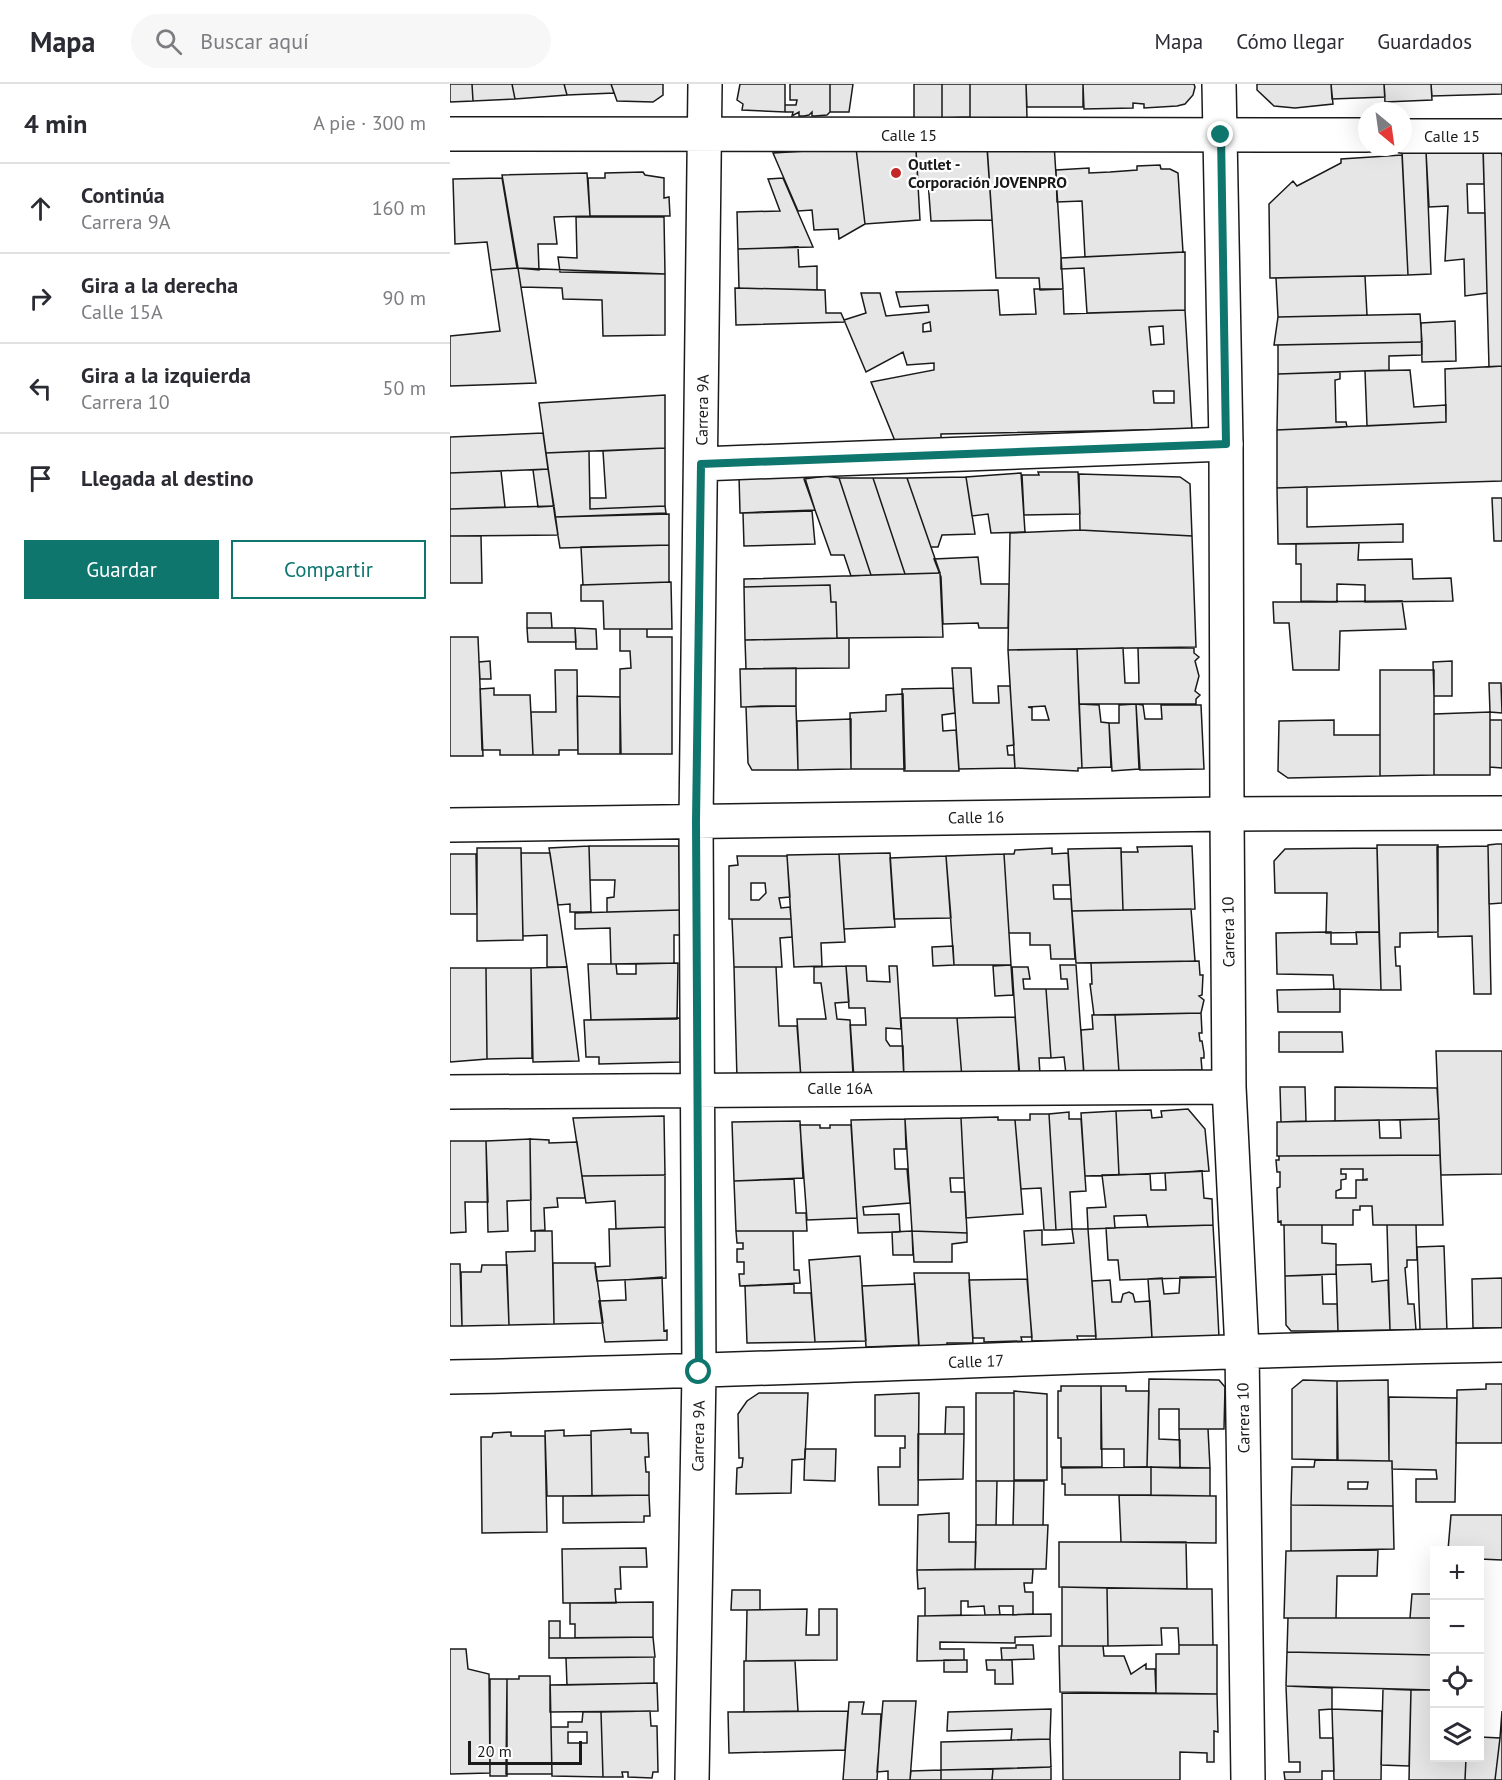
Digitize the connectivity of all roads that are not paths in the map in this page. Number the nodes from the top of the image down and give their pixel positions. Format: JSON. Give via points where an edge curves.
{"nodes":[{"id":1,"x":705,"y":84,"type":"edge"},
{"id":2,"x":1219,"y":84,"type":"edge"},
{"id":3,"x":450,"y":134,"type":"edge"},
{"id":4,"x":706,"y":134,"type":"junction"},
{"id":5,"x":1221,"y":135,"type":"junction"},
{"id":6,"x":1358,"y":135,"type":"edge"},
{"id":7,"x":1412,"y":136,"type":"edge"},
{"id":8,"x":1502,"y":136,"type":"edge"},
{"id":9,"x":1226,"y":444,"type":"junction"},
{"id":10,"x":701,"y":464,"type":"junction"},
{"id":11,"x":1502,"y":813,"type":"edge"},
{"id":12,"x":1227,"y":814,"type":"junction"},
{"id":13,"x":696,"y":821,"type":"junction"},
{"id":14,"x":450,"y":825,"type":"edge"},
{"id":15,"x":1229,"y":1087,"type":"junction"},
{"id":16,"x":698,"y":1089,"type":"junction"},
{"id":17,"x":450,"y":1092,"type":"edge"},
{"id":18,"x":1502,"y":1345,"type":"edge"},
{"id":19,"x":1242,"y":1350,"type":"junction"},
{"id":20,"x":699,"y":1372,"type":"junction"},
{"id":21,"x":450,"y":1377,"type":"edge"},
{"id":22,"x":692,"y":1780,"type":"edge"},
{"id":23,"x":1248,"y":1780,"type":"edge"}],
"edges":[{"from":1,"to":4,"type":"street","name":"Carrera 9A"},
{"from":2,"to":5,"type":"street","name":"Carrera 10"},
{"from":3,"to":4,"type":"street","name":"Calle 15"},
{"from":4,"to":5,"type":"street","name":"Calle 15"},
{"from":4,"to":10,"type":"street","name":"Carrera 9A"},
{"from":5,"to":6,"type":"street","name":"Calle 15"},
{"from":5,"to":9,"type":"street","name":"Carrera 10"},
{"from":7,"to":8,"type":"street","name":"Calle 15"},
{"from":9,"to":10,"type":"street"},
{"from":9,"to":12,"type":"street","name":"Carrera 10"},
{"from":10,"to":13,"type":"street","name":"Carrera 9A"},
{"from":11,"to":12,"type":"street","name":"Calle 16"},
{"from":12,"to":13,"type":"street","name":"Calle 16"},
{"from":12,"to":15,"type":"street","name":"Carrera 10"},
{"from":13,"to":14,"type":"street","name":"Calle 16"},
{"from":13,"to":16,"type":"street","name":"Carrera 9A"},
{"from":15,"to":16,"type":"street","name":"Calle 16A"},
{"from":15,"to":19,"type":"street","name":"Carrera 10"},
{"from":16,"to":17,"type":"street","name":"Calle 16A"},
{"from":16,"to":20,"type":"street","name":"Carrera 9A"},
{"from":18,"to":19,"type":"street","name":"Calle 17"},
{"from":19,"to":20,"type":"street","name":"Calle 17"},
{"from":19,"to":23,"type":"street","name":"Carrera 10"},
{"from":20,"to":21,"type":"street","name":"Calle 17"},
{"from":20,"to":22,"type":"street","name":"Carrera 9A"}]}
